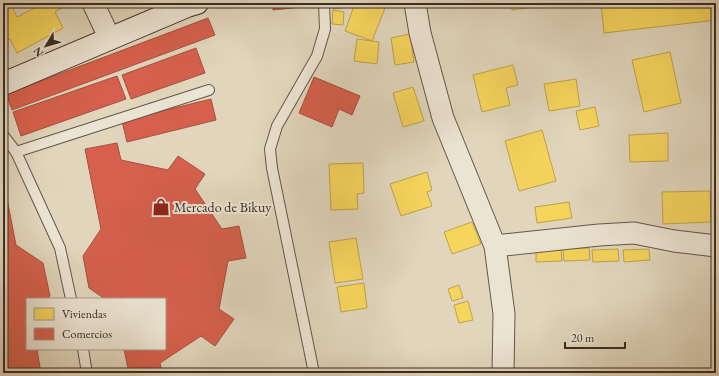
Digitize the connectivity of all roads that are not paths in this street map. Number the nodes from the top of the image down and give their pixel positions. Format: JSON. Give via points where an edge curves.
{"nodes":[{"id":1,"x":94,"y":3,"type":"edge"},
{"id":2,"x":197,"y":3,"type":"edge"},
{"id":3,"x":324,"y":3,"type":"edge"},
{"id":4,"x":415,"y":3,"type":"edge"},
{"id":5,"x":110,"y":39,"type":"junction"},
{"id":6,"x":3,"y":84,"type":"edge"},
{"id":7,"x":209,"y":90,"type":"dead end"},
{"id":8,"x":3,"y":135,"type":"edge"},
{"id":9,"x":16,"y":152,"type":"junction"},
{"id":10,"x":495,"y":246,"type":"junction"},
{"id":11,"x":716,"y":246,"type":"edge"},
{"id":12,"x":71,"y":298,"type":"edge"},
{"id":13,"x":83,"y":350,"type":"edge"},
{"id":14,"x":87,"y":373,"type":"edge"},
{"id":15,"x":314,"y":373,"type":"edge"},
{"id":16,"x":503,"y":373,"type":"edge"}],
"edges":[{"from":1,"to":5,"type":"street"},
{"from":2,"to":5,"type":"street"},
{"from":3,"to":15,"type":"lane","via":[[325,29],[318,56],[277,126],[270,149]]},
{"from":4,"to":10,"type":"street","via":[[420,33],[443,118]]},
{"from":5,"to":6,"type":"street"},
{"from":7,"to":9,"type":"lane"},
{"from":8,"to":9,"type":"lane"},
{"from":9,"to":12,"type":"lane","via":[[60,248]]},
{"from":10,"to":11,"type":"street","via":[[634,233],[674,242]]},
{"from":10,"to":16,"type":"street","via":[[504,314]]},
{"from":13,"to":14,"type":"lane"}]}
